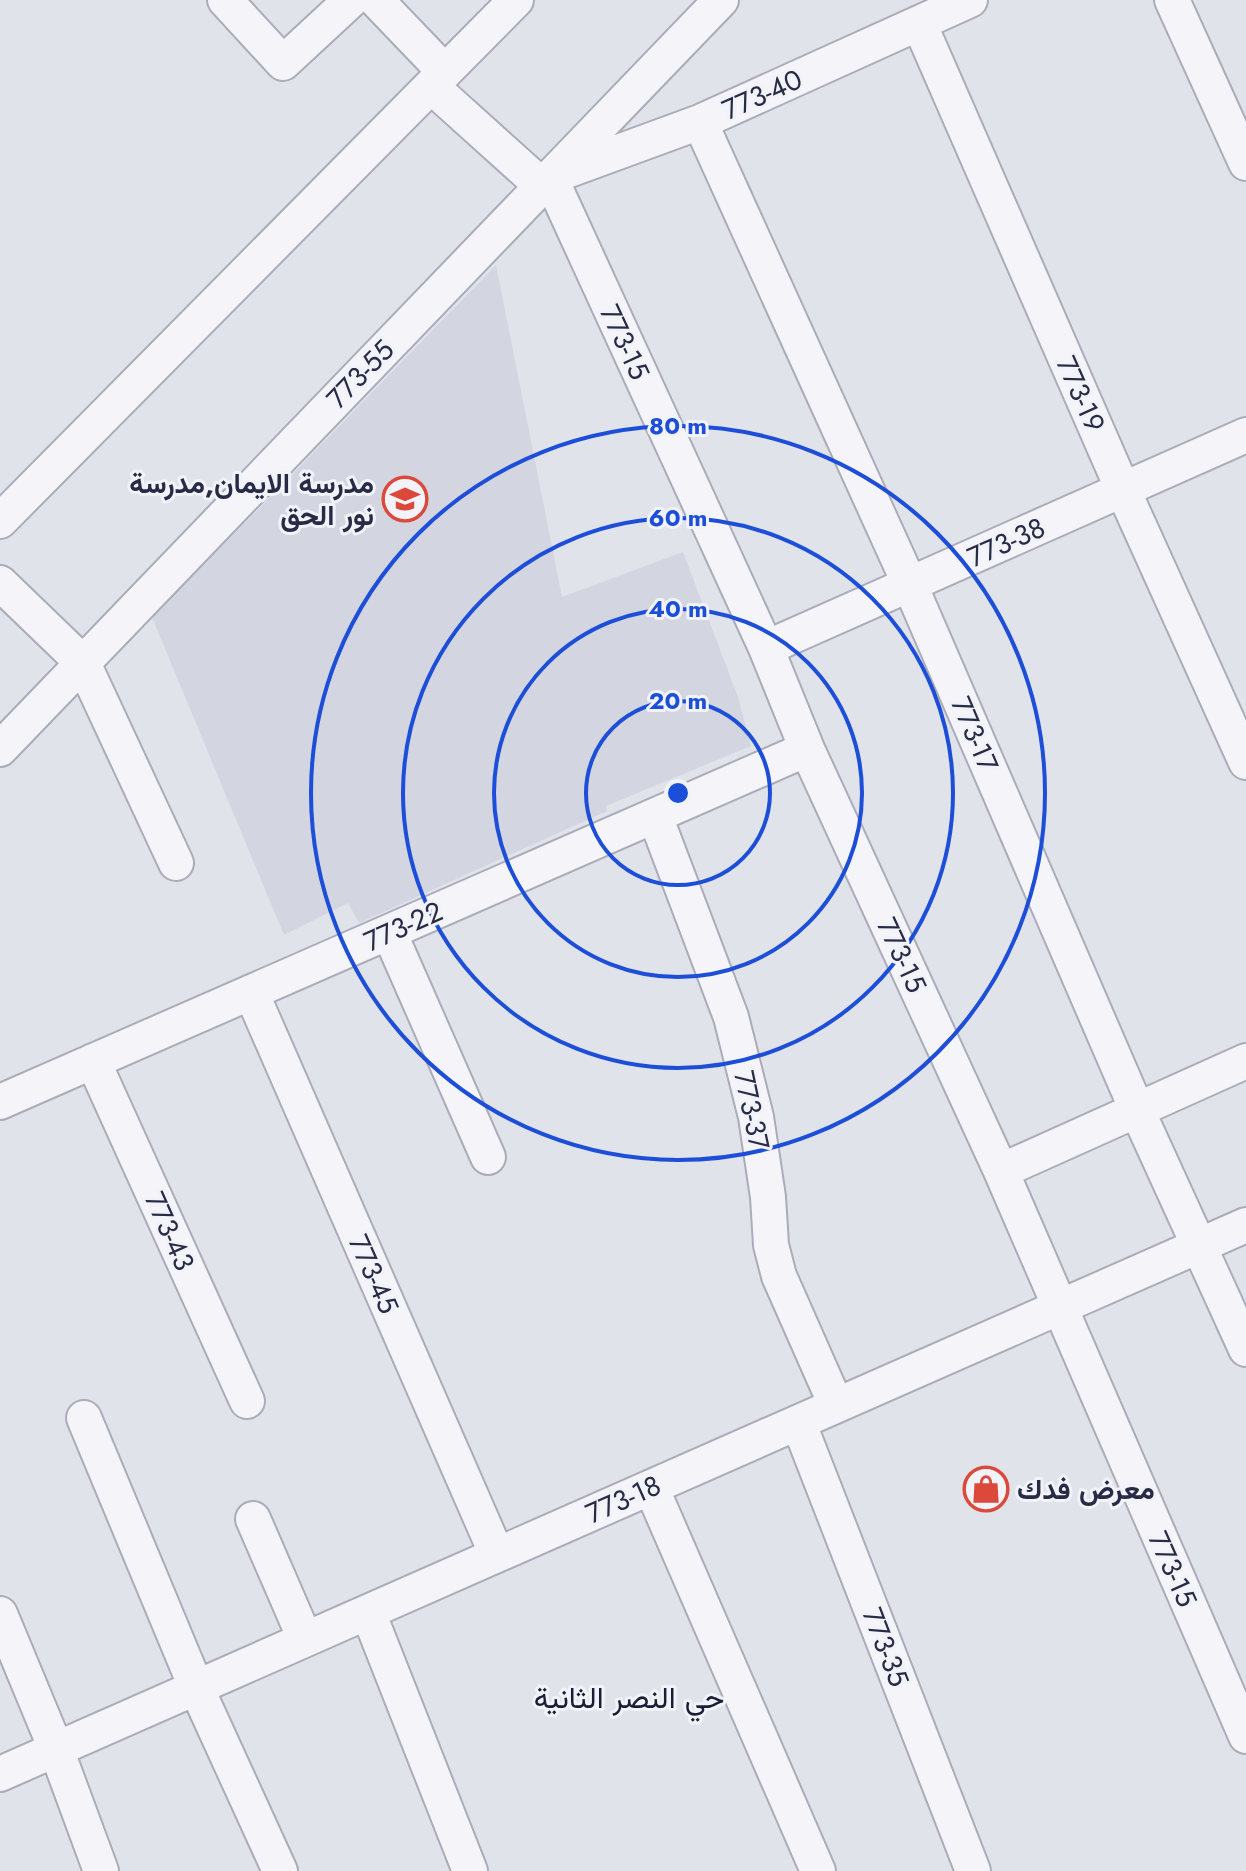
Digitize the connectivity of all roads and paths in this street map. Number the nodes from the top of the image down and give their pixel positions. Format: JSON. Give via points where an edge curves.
{"nodes":[{"id":1,"x":225,"y":0,"type":"edge"},
{"id":2,"x":351,"y":0,"type":"edge"},
{"id":3,"x":376,"y":0,"type":"edge"},
{"id":4,"x":516,"y":0,"type":"edge"},
{"id":5,"x":721,"y":0,"type":"edge"},
{"id":6,"x":970,"y":0,"type":"edge"},
{"id":7,"x":1172,"y":0,"type":"edge"},
{"id":8,"x":919,"y":23,"type":"junction"},
{"id":9,"x":438,"y":79,"type":"junction"},
{"id":10,"x":700,"y":122,"type":"junction"},
{"id":11,"x":1246,"y":163,"type":"edge"},
{"id":12,"x":545,"y":181,"type":"junction"},
{"id":13,"x":1246,"y":435,"type":"edge"},
{"id":14,"x":1123,"y":490,"type":"junction"},
{"id":15,"x":0,"y":521,"type":"edge"},
{"id":16,"x":0,"y":583,"type":"edge"},
{"id":17,"x":910,"y":585,"type":"junction"},
{"id":18,"x":766,"y":648,"type":"junction"},
{"id":19,"x":83,"y":663,"type":"junction"},
{"id":20,"x":0,"y":749,"type":"edge"},
{"id":21,"x":807,"y":749,"type":"junction"},
{"id":22,"x":1246,"y":762,"type":"edge"},
{"id":23,"x":655,"y":816,"type":"junction"},
{"id":24,"x":176,"y":863,"type":"dead end"},
{"id":25,"x":389,"y":932,"type":"junction"},
{"id":26,"x":251,"y":992,"type":"junction"},
{"id":27,"x":93,"y":1061,"type":"junction"},
{"id":28,"x":1246,"y":1061,"type":"edge"},
{"id":29,"x":0,"y":1102,"type":"edge"},
{"id":30,"x":1137,"y":1110,"type":"junction"},
{"id":31,"x":488,"y":1157,"type":"dead end"},
{"id":32,"x":1001,"y":1171,"type":"junction"},
{"id":33,"x":1246,"y":1225,"type":"edge"},
{"id":34,"x":1199,"y":1245,"type":"junction"},
{"id":35,"x":1059,"y":1307,"type":"junction"},
{"id":36,"x":1246,"y":1349,"type":"edge"},
{"id":37,"x":247,"y":1401,"type":"dead end"},
{"id":38,"x":836,"y":1405,"type":"junction"},
{"id":39,"x":84,"y":1418,"type":"dead end"},
{"id":40,"x":799,"y":1424,"type":"junction"},
{"id":41,"x":651,"y":1487,"type":"junction"},
{"id":42,"x":253,"y":1519,"type":"dead end"},
{"id":43,"x":497,"y":1555,"type":"junction"},
{"id":44,"x":368,"y":1612,"type":"junction"},
{"id":45,"x":0,"y":1614,"type":"edge"},
{"id":46,"x":305,"y":1639,"type":"junction"},
{"id":47,"x":196,"y":1687,"type":"junction"},
{"id":48,"x":1246,"y":1736,"type":"edge"},
{"id":49,"x":56,"y":1749,"type":"junction"},
{"id":50,"x":0,"y":1774,"type":"edge"},
{"id":51,"x":101,"y":1871,"type":"edge"},
{"id":52,"x":280,"y":1871,"type":"edge"},
{"id":53,"x":470,"y":1871,"type":"edge"},
{"id":54,"x":818,"y":1871,"type":"edge"},
{"id":55,"x":973,"y":1871,"type":"edge"}],
"edges":[{"from":1,"to":2,"type":"street","via":[[283,63]]},
{"from":3,"to":9,"type":"street"},
{"from":4,"to":9,"type":"street"},
{"from":5,"to":12,"type":"street","name":"773-55"},
{"from":6,"to":8,"type":"street","name":"773-40"},
{"from":7,"to":11,"type":"street"},
{"from":8,"to":10,"type":"street","name":"773-40"},
{"from":8,"to":14,"type":"street","name":"773-19"},
{"from":9,"to":12,"type":"street"},
{"from":9,"to":15,"type":"street"},
{"from":10,"to":12,"type":"street","name":"773-40"},
{"from":10,"to":17,"type":"street","name":"773-17"},
{"from":12,"to":18,"type":"street","name":"773-15"},
{"from":12,"to":19,"type":"street","name":"773-55"},
{"from":13,"to":14,"type":"street","name":"773-38"},
{"from":14,"to":17,"type":"street","name":"773-38"},
{"from":14,"to":22,"type":"street","name":"773-19"},
{"from":16,"to":19,"type":"street"},
{"from":17,"to":18,"type":"street","name":"773-38"},
{"from":17,"to":30,"type":"street","name":"773-17"},
{"from":18,"to":21,"type":"street","name":"773-15"},
{"from":19,"to":20,"type":"street","name":"773-55"},
{"from":19,"to":24,"type":"street"},
{"from":21,"to":23,"type":"street","name":"773-22"},
{"from":21,"to":32,"type":"street","name":"773-15"},
{"from":23,"to":25,"type":"street","name":"773-22"},
{"from":23,"to":38,"type":"street","name":"773-37","via":[[731,1017],[756,1117],[779,1276]]},
{"from":25,"to":26,"type":"street","name":"773-22"},
{"from":25,"to":31,"type":"street"},
{"from":26,"to":27,"type":"street","name":"773-22"},
{"from":26,"to":43,"type":"street","name":"773-45"},
{"from":27,"to":29,"type":"street","name":"773-22"},
{"from":27,"to":37,"type":"street","name":"773-43"},
{"from":28,"to":30,"type":"street"},
{"from":30,"to":32,"type":"street"},
{"from":30,"to":34,"type":"street","name":"773-17"},
{"from":32,"to":35,"type":"street","name":"773-15"},
{"from":33,"to":34,"type":"street","name":"773-18"},
{"from":34,"to":35,"type":"street","name":"773-18"},
{"from":34,"to":36,"type":"street","name":"773-17"},
{"from":35,"to":38,"type":"street","name":"773-18"},
{"from":35,"to":48,"type":"street","name":"773-15"},
{"from":38,"to":40,"type":"street","name":"773-18"},
{"from":39,"to":47,"type":"street"},
{"from":40,"to":41,"type":"street","name":"773-18"},
{"from":40,"to":55,"type":"street","name":"773-35"},
{"from":41,"to":43,"type":"street","name":"773-18"},
{"from":41,"to":54,"type":"street"},
{"from":42,"to":46,"type":"street"},
{"from":43,"to":44,"type":"street","name":"773-18"},
{"from":44,"to":46,"type":"street","name":"773-18"},
{"from":44,"to":53,"type":"street"},
{"from":45,"to":49,"type":"street"},
{"from":46,"to":47,"type":"street","name":"773-18"},
{"from":47,"to":49,"type":"street","name":"773-18"},
{"from":47,"to":52,"type":"street"},
{"from":49,"to":50,"type":"street","name":"773-18"},
{"from":49,"to":51,"type":"street"}]}
